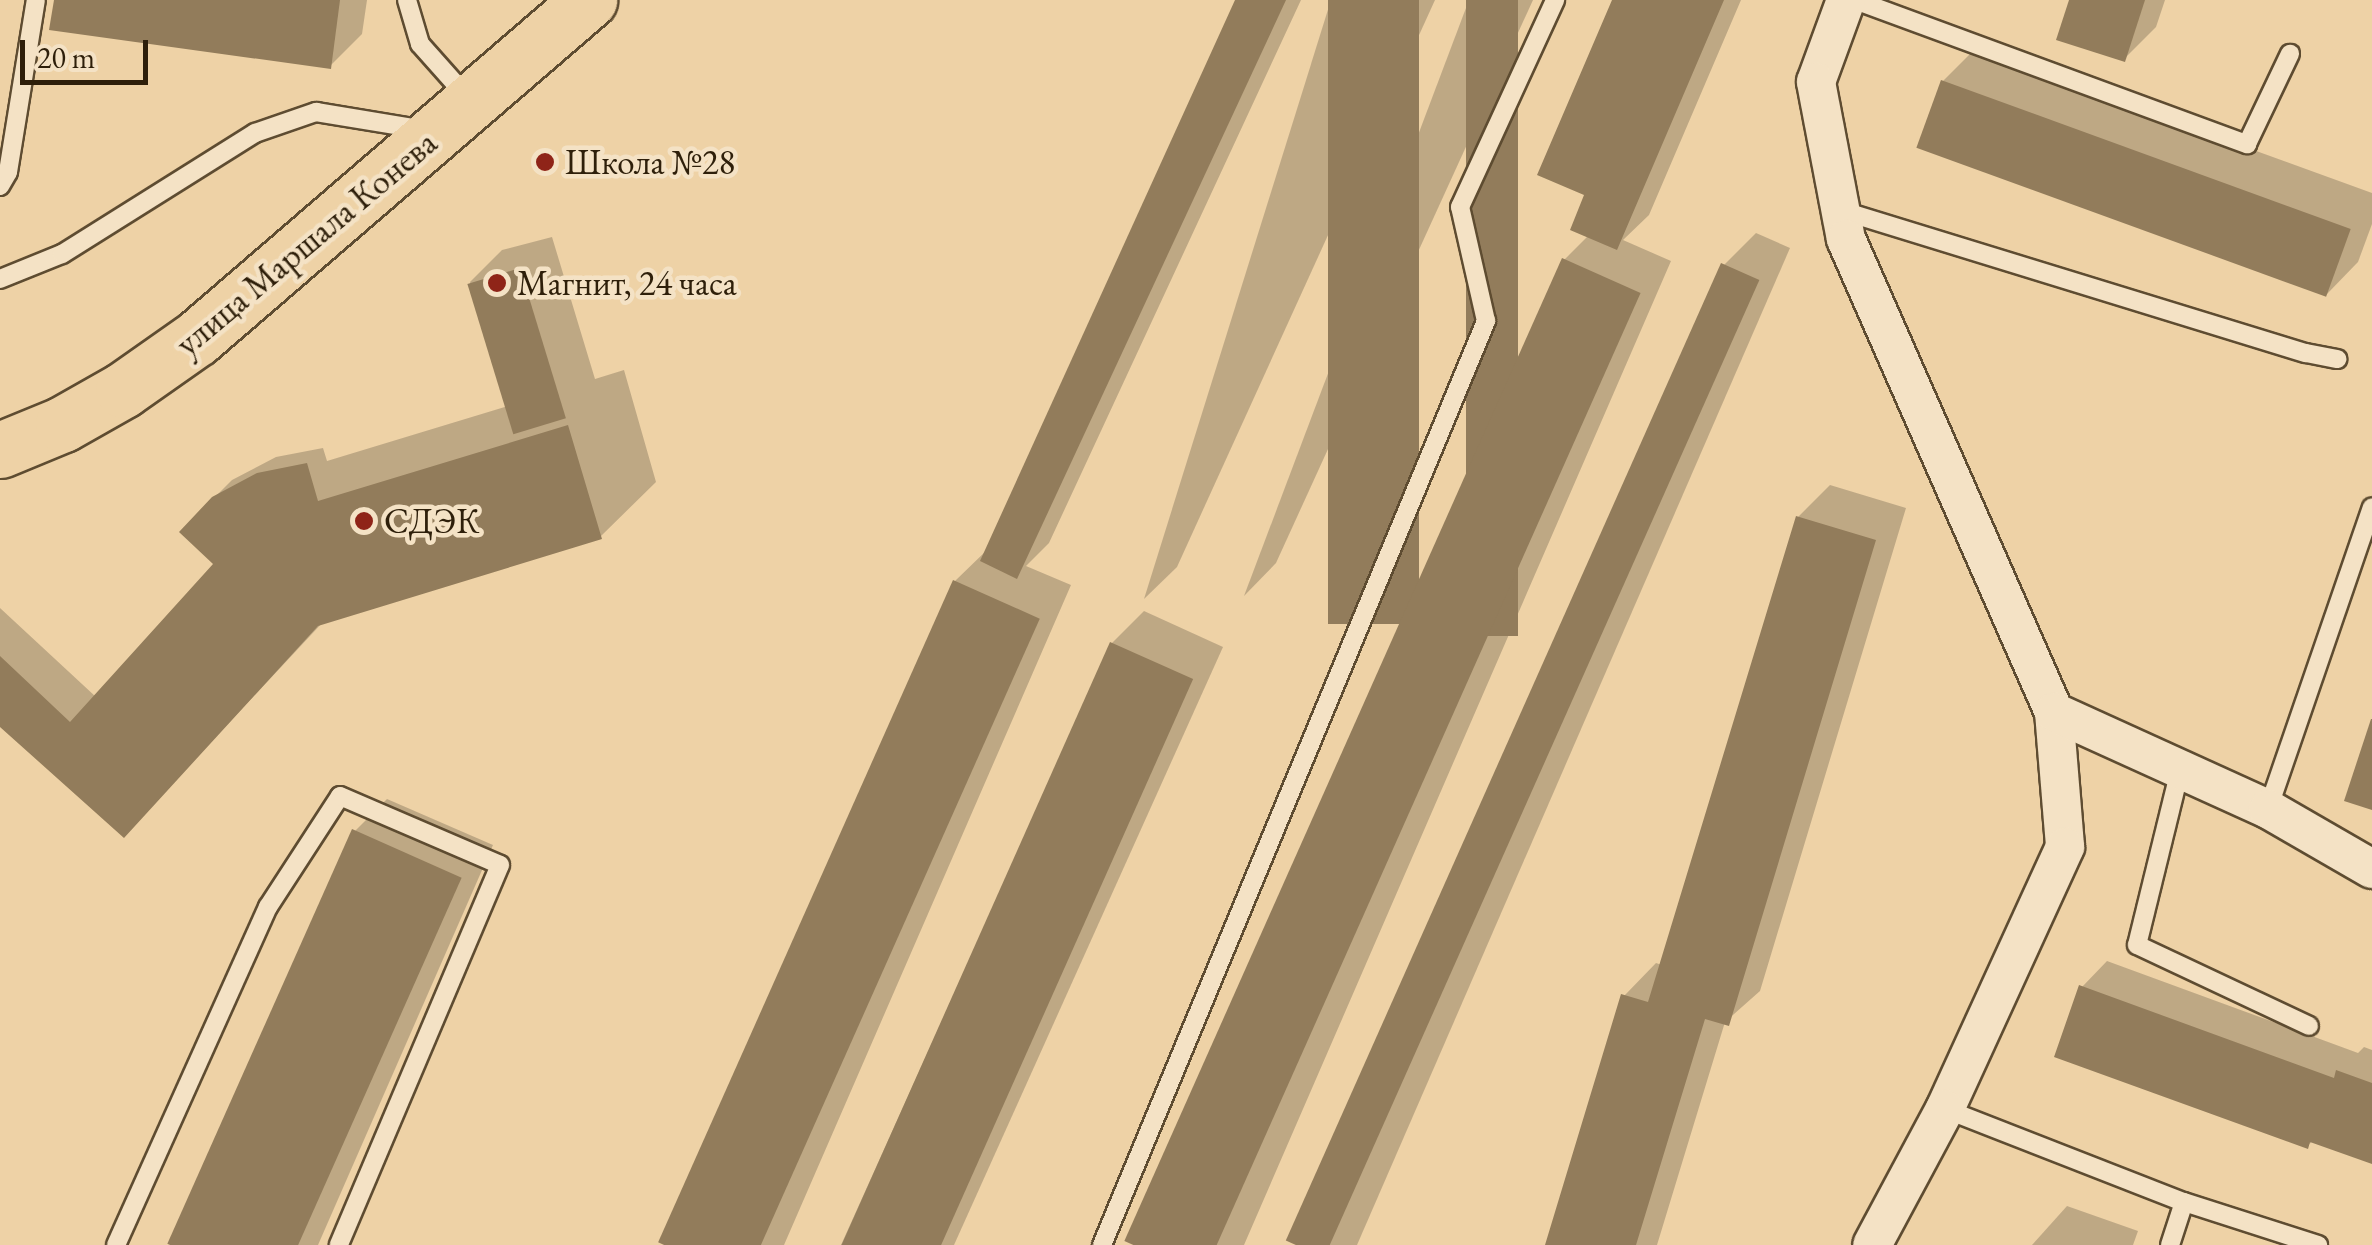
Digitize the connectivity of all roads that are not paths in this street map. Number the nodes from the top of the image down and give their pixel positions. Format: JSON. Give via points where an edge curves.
{"nodes":[{"id":1,"x":36,"y":0,"type":"edge"},
{"id":2,"x":407,"y":0,"type":"edge"},
{"id":3,"x":589,"y":0,"type":"edge"},
{"id":4,"x":1555,"y":0,"type":"edge"},
{"id":5,"x":1846,"y":0,"type":"edge"},
{"id":6,"x":1854,"y":0,"type":"edge"},
{"id":7,"x":2290,"y":54,"type":"dead end"},
{"id":8,"x":456,"y":117,"type":"junction"},
{"id":9,"x":0,"y":186,"type":"edge"},
{"id":10,"x":1840,"y":210,"type":"junction"},
{"id":11,"x":0,"y":279,"type":"edge"},
{"id":12,"x":2337,"y":359,"type":"dead end"},
{"id":13,"x":0,"y":450,"type":"edge"},
{"id":14,"x":2372,"y":507,"type":"edge"},
{"id":15,"x":2054,"y":712,"type":"junction"},
{"id":16,"x":2180,"y":770,"type":"junction"},
{"id":17,"x":2268,"y":808,"type":"junction"},
{"id":18,"x":2372,"y":870,"type":"edge"},
{"id":19,"x":2309,"y":1026,"type":"dead end"},
{"id":20,"x":1945,"y":1109,"type":"junction"},
{"id":21,"x":2184,"y":1202,"type":"junction"},
{"id":22,"x":116,"y":1245,"type":"edge"},
{"id":23,"x":339,"y":1245,"type":"edge"},
{"id":24,"x":1102,"y":1245,"type":"edge"},
{"id":25,"x":1872,"y":1245,"type":"edge"},
{"id":26,"x":2170,"y":1245,"type":"edge"},
{"id":27,"x":2318,"y":1245,"type":"edge"}],
"edges":[{"from":1,"to":9,"type":"lane","via":[[8,172]]},
{"from":2,"to":8,"type":"lane","via":[[420,44]]},
{"from":3,"to":8,"type":"main road","name":"улица Маршала Конева"},
{"from":4,"to":24,"type":"lane","via":[[1460,208],[1486,321]]},
{"from":5,"to":10,"type":"street","via":[[1816,82]]},
{"from":6,"to":7,"type":"lane","via":[[2247,144]]},
{"from":8,"to":11,"type":"lane","via":[[316,112],[254,133],[62,254]]},
{"from":8,"to":13,"type":"main road","name":"улица Маршала Конева","via":[[197,338],[123,390]]},
{"from":10,"to":12,"type":"lane"},
{"from":10,"to":15,"type":"street","via":[[1846,239]]},
{"from":14,"to":17,"type":"lane"},
{"from":15,"to":16,"type":"street"},
{"from":15,"to":20,"type":"street","via":[[2065,848]]},
{"from":16,"to":17,"type":"street"},
{"from":16,"to":19,"type":"lane","via":[[2138,945]]},
{"from":17,"to":18,"type":"street"},
{"from":20,"to":21,"type":"lane"},
{"from":20,"to":25,"type":"street"},
{"from":21,"to":26,"type":"lane"},
{"from":21,"to":27,"type":"lane"},
{"from":22,"to":23,"type":"lane","via":[[268,908],[340,796],[500,864]]}]}
